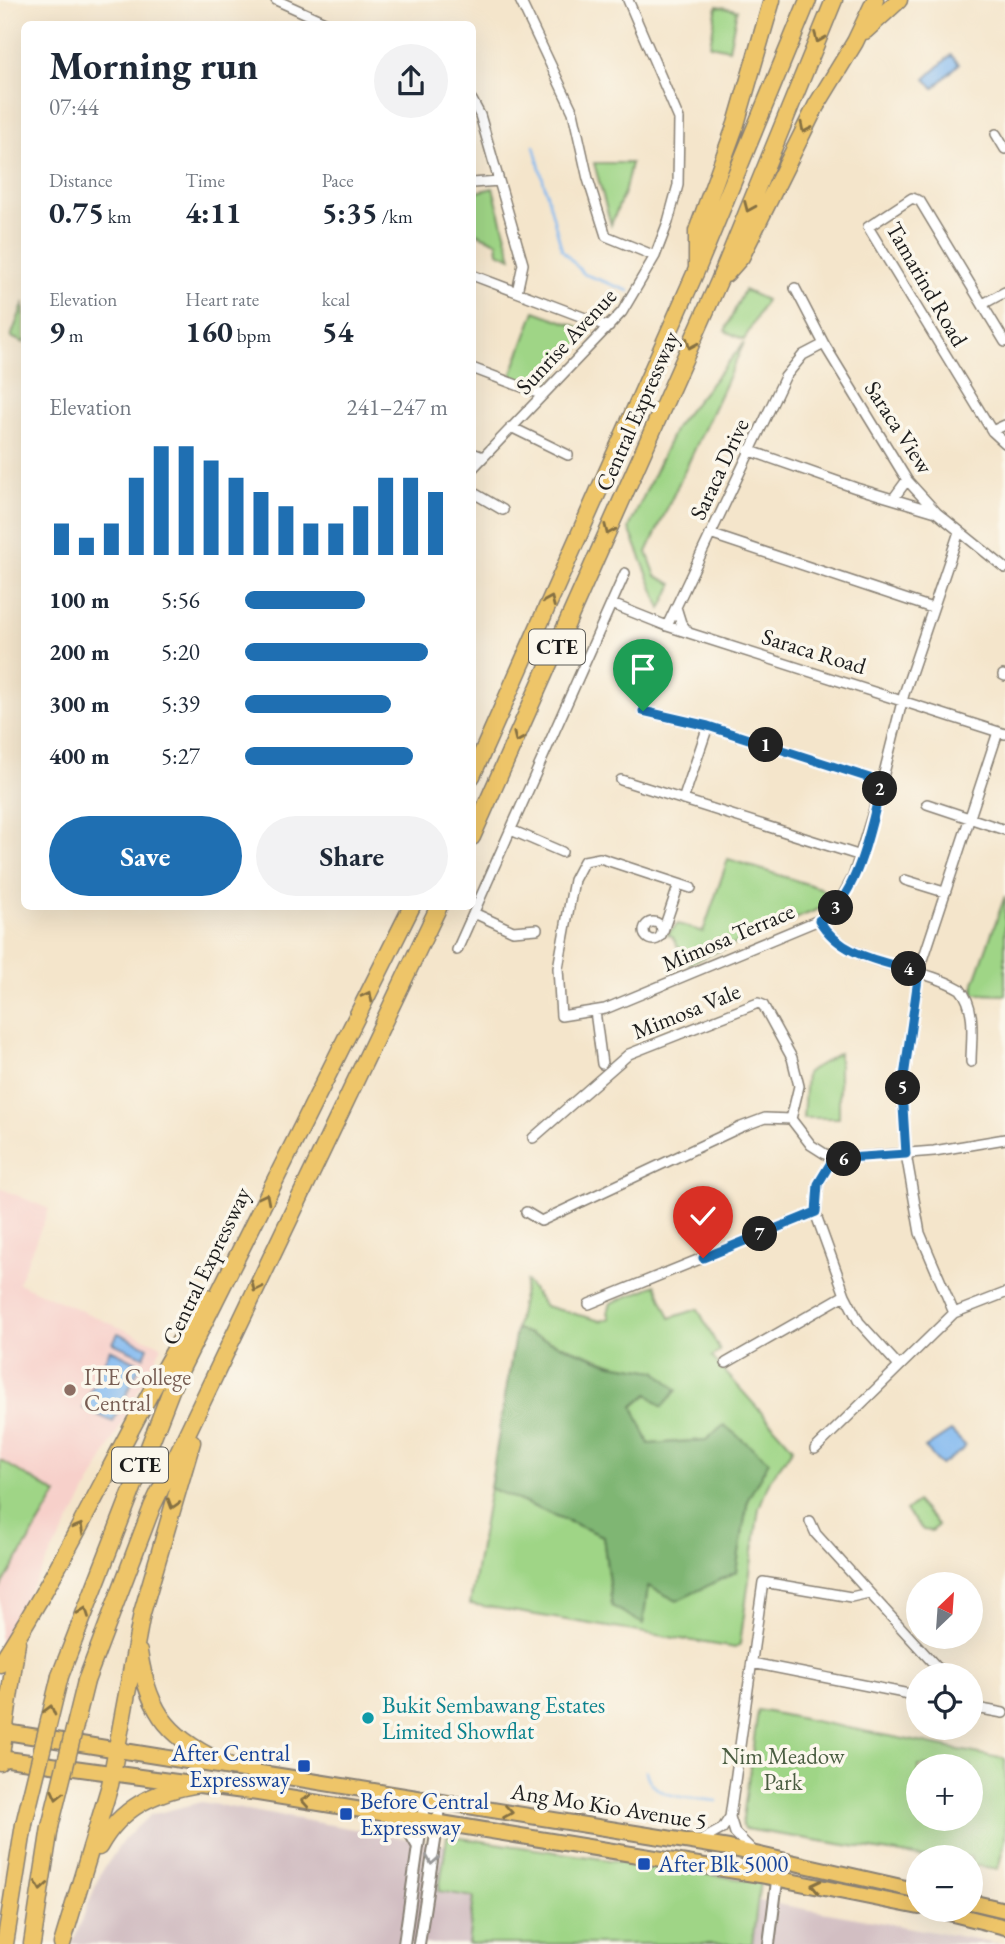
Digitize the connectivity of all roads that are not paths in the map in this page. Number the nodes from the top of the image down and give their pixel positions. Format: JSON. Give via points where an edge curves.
{"nodes":[{"id":1,"x":276,"y":0,"type":"edge"},
{"id":2,"x":520,"y":0,"type":"edge"},
{"id":3,"x":628,"y":0,"type":"edge"},
{"id":4,"x":772,"y":0,"type":"edge"},
{"id":5,"x":834,"y":0,"type":"edge"},
{"id":6,"x":875,"y":0,"type":"edge"},
{"id":7,"x":899,"y":0,"type":"edge"},
{"id":8,"x":803,"y":5,"type":"edge"},
{"id":9,"x":322,"y":21,"type":"edge"},
{"id":10,"x":855,"y":42,"type":"junction"},
{"id":11,"x":476,"y":112,"type":"edge"},
{"id":12,"x":996,"y":134,"type":"dead end"},
{"id":13,"x":1005,"y":149,"type":"edge"},
{"id":14,"x":499,"y":181,"type":"junction"},
{"id":15,"x":476,"y":183,"type":"edge"},
{"id":16,"x":655,"y":256,"type":"junction"},
{"id":17,"x":697,"y":269,"type":"junction"},
{"id":18,"x":476,"y":277,"type":"edge"},
{"id":19,"x":719,"y":281,"type":"junction"},
{"id":20,"x":795,"y":288,"type":"dead end"},
{"id":21,"x":517,"y":292,"type":"junction"},
{"id":22,"x":1005,"y":292,"type":"edge"},
{"id":23,"x":983,"y":304,"type":"junction"},
{"id":24,"x":609,"y":327,"type":"junction"},
{"id":25,"x":1005,"y":342,"type":"edge"},
{"id":26,"x":824,"y":344,"type":"junction"},
{"id":27,"x":476,"y":370,"type":"edge"},
{"id":28,"x":542,"y":395,"type":"junction"},
{"id":29,"x":1005,"y":425,"type":"edge"},
{"id":30,"x":511,"y":427,"type":"junction"},
{"id":31,"x":992,"y":431,"type":"junction"},
{"id":32,"x":1005,"y":443,"type":"edge"},
{"id":33,"x":748,"y":450,"type":"junction"},
{"id":34,"x":476,"y":454,"type":"edge"},
{"id":35,"x":568,"y":455,"type":"dead end"},
{"id":36,"x":483,"y":457,"type":"junction"},
{"id":37,"x":476,"y":465,"type":"edge"},
{"id":38,"x":907,"y":480,"type":"junction"},
{"id":39,"x":476,"y":494,"type":"edge"},
{"id":40,"x":893,"y":499,"type":"junction"},
{"id":41,"x":503,"y":510,"type":"dead end"},
{"id":42,"x":937,"y":513,"type":"junction"},
{"id":43,"x":959,"y":532,"type":"junction"},
{"id":44,"x":710,"y":534,"type":"junction"},
{"id":45,"x":1005,"y":568,"type":"edge"},
{"id":46,"x":625,"y":573,"type":"dead end"},
{"id":47,"x":612,"y":604,"type":"junction"},
{"id":48,"x":676,"y":607,"type":"junction"},
{"id":49,"x":932,"y":608,"type":"junction"},
{"id":50,"x":667,"y":626,"type":"junction"},
{"id":51,"x":688,"y":632,"type":"junction"},
{"id":52,"x":902,"y":700,"type":"junction"},
{"id":53,"x":643,"y":711,"type":"dead end"},
{"id":54,"x":708,"y":726,"type":"junction"},
{"id":55,"x":1001,"y":733,"type":"edge"},
{"id":56,"x":476,"y":767,"type":"edge"},
{"id":57,"x":621,"y":780,"type":"dead end"},
{"id":58,"x":882,"y":782,"type":"junction"},
{"id":59,"x":682,"y":800,"type":"junction"},
{"id":60,"x":927,"y":804,"type":"dead end"},
{"id":61,"x":968,"y":820,"type":"junction"},
{"id":62,"x":476,"y":828,"type":"edge"},
{"id":63,"x":510,"y":830,"type":"junction"},
{"id":64,"x":1005,"y":830,"type":"edge"},
{"id":65,"x":562,"y":852,"type":"dead end"},
{"id":66,"x":861,"y":856,"type":"junction"},
{"id":67,"x":905,"y":880,"type":"dead end"},
{"id":68,"x":679,"y":884,"type":"junction"},
{"id":69,"x":691,"y":888,"type":"dead end"},
{"id":70,"x":944,"y":892,"type":"junction"},
{"id":71,"x":476,"y":907,"type":"edge"},
{"id":72,"x":410,"y":910,"type":"edge"},
{"id":73,"x":437,"y":910,"type":"edge"},
{"id":74,"x":474,"y":912,"type":"joint"},
{"id":75,"x":819,"y":920,"type":"junction"},
{"id":76,"x":537,"y":929,"type":"dead end"},
{"id":77,"x":663,"y":932,"type":"dead end"},
{"id":78,"x":457,"y":950,"type":"dead end"},
{"id":79,"x":919,"y":972,"type":"junction"},
{"id":80,"x":595,"y":1011,"type":"junction"},
{"id":81,"x":971,"y":1062,"type":"dead end"},
{"id":82,"x":601,"y":1064,"type":"dead end"},
{"id":83,"x":791,"y":1119,"type":"junction"},
{"id":84,"x":533,"y":1138,"type":"dead end"},
{"id":85,"x":1005,"y":1139,"type":"edge"},
{"id":86,"x":906,"y":1154,"type":"junction"},
{"id":87,"x":833,"y":1159,"type":"junction"},
{"id":88,"x":526,"y":1212,"type":"dead end"},
{"id":89,"x":816,"y":1212,"type":"junction"},
{"id":90,"x":234,"y":1259,"type":"junction"},
{"id":91,"x":1005,"y":1293,"type":"edge"},
{"id":92,"x":845,"y":1295,"type":"junction"},
{"id":93,"x":589,"y":1304,"type":"dead end"},
{"id":94,"x":954,"y":1313,"type":"junction"},
{"id":95,"x":726,"y":1363,"type":"dead end"},
{"id":96,"x":899,"y":1366,"type":"junction"},
{"id":97,"x":206,"y":1392,"type":"junction"},
{"id":98,"x":816,"y":1449,"type":"dead end"},
{"id":99,"x":810,"y":1521,"type":"dead end"},
{"id":100,"x":869,"y":1592,"type":"junction"},
{"id":101,"x":18,"y":1636,"type":"junction"},
{"id":102,"x":137,"y":1642,"type":"junction"},
{"id":103,"x":752,"y":1663,"type":"junction"},
{"id":104,"x":933,"y":1663,"type":"edge"},
{"id":105,"x":0,"y":1664,"type":"edge"},
{"id":106,"x":906,"y":1693,"type":"edge"},
{"id":107,"x":983,"y":1709,"type":"edge"},
{"id":108,"x":1003,"y":1713,"type":"dead end"},
{"id":109,"x":2,"y":1731,"type":"edge"},
{"id":110,"x":116,"y":1750,"type":"junction"},
{"id":111,"x":0,"y":1759,"type":"edge"},
{"id":112,"x":229,"y":1766,"type":"junction"},
{"id":113,"x":112,"y":1772,"type":"junction"},
{"id":114,"x":199,"y":1784,"type":"junction"},
{"id":115,"x":425,"y":1798,"type":"junction"},
{"id":116,"x":441,"y":1801,"type":"junction"},
{"id":117,"x":461,"y":1805,"type":"junction"},
{"id":118,"x":401,"y":1817,"type":"junction"},
{"id":119,"x":730,"y":1817,"type":"junction"},
{"id":120,"x":421,"y":1821,"type":"junction"},
{"id":121,"x":438,"y":1824,"type":"junction"},
{"id":122,"x":457,"y":1827,"type":"junction"},
{"id":123,"x":695,"y":1843,"type":"junction"},
{"id":124,"x":418,"y":1847,"type":"junction"},
{"id":125,"x":755,"y":1853,"type":"junction"},
{"id":126,"x":780,"y":1858,"type":"junction"},
{"id":127,"x":86,"y":1870,"type":"junction"},
{"id":128,"x":777,"y":1878,"type":"junction"},
{"id":129,"x":906,"y":1888,"type":"edge"},
{"id":130,"x":906,"y":1904,"type":"edge"},
{"id":131,"x":983,"y":1904,"type":"edge"},
{"id":132,"x":1005,"y":1908,"type":"edge"},
{"id":133,"x":983,"y":1922,"type":"edge"},
{"id":134,"x":1005,"y":1927,"type":"edge"},
{"id":135,"x":5,"y":1944,"type":"edge"},
{"id":136,"x":32,"y":1944,"type":"edge"},
{"id":137,"x":62,"y":1944,"type":"edge"},
{"id":138,"x":404,"y":1944,"type":"edge"},
{"id":139,"x":419,"y":1944,"type":"edge"},
{"id":140,"x":769,"y":1944,"type":"edge"}],
"edges":[{"from":1,"to":9,"type":"street"},
{"from":2,"to":16,"type":"street","via":[[573,112],[606,236]]},
{"from":3,"to":16,"type":"street","name":"Sunrise Avenue","via":[[675,106],[681,132],[678,185]]},
{"from":4,"to":17,"type":"highway","via":[[736,124],[697,231]]},
{"from":5,"to":19,"type":"highway","name":"Central Expressway","number":"CTE","one_way":true},
{"from":6,"to":10,"type":"highway"},
{"from":7,"to":10,"type":"highway"},
{"from":8,"to":17,"type":"highway","name":"Central Expressway","number":"CTE"},
{"from":10,"to":19,"type":"highway","one_way":true,"via":[[816,106],[741,257]]},
{"from":11,"to":14,"type":"street"},
{"from":12,"to":13,"type":"street"},
{"from":14,"to":15,"type":"street"},
{"from":14,"to":21,"type":"street","via":[[523,264]]},
{"from":16,"to":24,"type":"street","name":"Sunrise Avenue"},
{"from":56,"to":17,"type":"highway","name":"Central Expressway","number":"CTE","one_way":true},
{"from":18,"to":21,"type":"street"},
{"from":19,"to":62,"type":"highway","name":"Central Expressway","number":"CTE","one_way":true},
{"from":20,"to":26,"type":"street","name":"Saraca View"},
{"from":21,"to":24,"type":"street"},
{"from":22,"to":23,"type":"street","name":"Tamarind Road"},
{"from":23,"to":25,"type":"street","name":"Tamarind Road"},
{"from":23,"to":31,"type":"street","name":"Tamarind Road","via":[[920,201],[912,198],[868,227]]},
{"from":24,"to":28,"type":"street","name":"Sunrise Avenue"},
{"from":26,"to":33,"type":"street","name":"Saraca Drive","via":[[803,355],[790,369]]},
{"from":26,"to":38,"type":"street","name":"Saraca View"},
{"from":27,"to":28,"type":"street"},
{"from":28,"to":30,"type":"street","name":"Sunrise Avenue"},
{"from":29,"to":31,"type":"street"},
{"from":30,"to":35,"type":"street","name":"Sunrise Avenue"},
{"from":30,"to":36,"type":"street","name":"Sunrise Avenue"},
{"from":31,"to":32,"type":"street"},
{"from":33,"to":40,"type":"street"},
{"from":33,"to":44,"type":"street","name":"Saraca Drive"},
{"from":34,"to":36,"type":"street"},
{"from":36,"to":37,"type":"street","name":"Sunrise Avenue"},
{"from":38,"to":40,"type":"street"},
{"from":38,"to":42,"type":"street","name":"Saraca View"},
{"from":39,"to":41,"type":"street"},
{"from":40,"to":42,"type":"street"},
{"from":42,"to":43,"type":"street","name":"Saraca View"},
{"from":43,"to":45,"type":"street","name":"Saraca View"},
{"from":43,"to":49,"type":"street"},
{"from":44,"to":48,"type":"street","name":"Saraca Drive"},
{"from":44,"to":49,"type":"street"},
{"from":46,"to":47,"type":"street"},
{"from":47,"to":50,"type":"street","name":"Saraca Road"},
{"from":47,"to":63,"type":"street"},
{"from":48,"to":50,"type":"street","name":"Saraca Drive"},
{"from":48,"to":51,"type":"street"},
{"from":49,"to":52,"type":"street"},
{"from":50,"to":51,"type":"street","name":"Saraca Road"},
{"from":51,"to":52,"type":"street","name":"Saraca Road"},
{"from":52,"to":55,"type":"street","name":"Saraca Road"},
{"from":52,"to":58,"type":"street","name":"Mimosa Terrace"},
{"from":53,"to":54,"type":"street"},
{"from":54,"to":58,"type":"street"},
{"from":54,"to":59,"type":"street"},
{"from":55,"to":61,"type":"street"},
{"from":57,"to":59,"type":"street"},
{"from":58,"to":66,"type":"street","name":"Mimosa Terrace"},
{"from":59,"to":66,"type":"street"},
{"from":60,"to":61,"type":"street"},
{"from":61,"to":64,"type":"street"},
{"from":61,"to":70,"type":"street"},
{"from":63,"to":65,"type":"street"},
{"from":63,"to":71,"type":"street"},
{"from":66,"to":75,"type":"street","name":"Mimosa Terrace","via":[[841,901]]},
{"from":67,"to":70,"type":"street"},
{"from":68,"to":69,"type":"street"},
{"from":68,"to":77,"type":"street"},
{"from":68,"to":80,"type":"street","name":"Mimosa Terrace","via":[[600,858],[580,865],[558,968],[561,1016]]},
{"from":70,"to":79,"type":"street"},
{"from":90,"to":72,"type":"highway","name":"Central Expressway","number":"CTE","one_way":true},
{"from":73,"to":97,"type":"highway","number":"CTE","one_way":true},
{"from":74,"to":76,"type":"street","via":[[513,930]]},
{"from":74,"to":78,"type":"street"},
{"from":75,"to":79,"type":"street","via":[[827,934],[846,949]]},
{"from":75,"to":80,"type":"street","name":"Mimosa Terrace"},
{"from":79,"to":81,"type":"street","via":[[953,985],[965,995],[971,1014]]},
{"from":79,"to":86,"type":"street","via":[[902,1091]]},
{"from":80,"to":82,"type":"street"},
{"from":83,"to":84,"type":"street","name":"Mimosa Vale","via":[[799,1086],[792,1058],[758,1003],[629,1054]]},
{"from":83,"to":87,"type":"street","via":[[811,1146]]},
{"from":83,"to":88,"type":"street","via":[[765,1118],[741,1127],[541,1221]]},
{"from":85,"to":86,"type":"street"},
{"from":86,"to":87,"type":"street"},
{"from":86,"to":94,"type":"street","via":[[920,1233]]},
{"from":87,"to":89,"type":"street","via":[[818,1184]]},
{"from":89,"to":92,"type":"street"},
{"from":89,"to":93,"type":"street"},
{"from":101,"to":90,"type":"highway","one_way":true,"via":[[190,1324]]},
{"from":135,"to":90,"type":"highway","name":"Central Expressway","number":"CTE","one_way":true,"bridge":true,"via":[[24,1824],[60,1676],[173,1385]]},
{"from":91,"to":94,"type":"street"},
{"from":92,"to":95,"type":"street"},
{"from":92,"to":96,"type":"street","via":[[862,1328]]},
{"from":94,"to":96,"type":"street"},
{"from":96,"to":98,"type":"street"},
{"from":97,"to":102,"type":"highway","one_way":true,"via":[[152,1573]]},
{"from":97,"to":136,"type":"highway","number":"CTE","one_way":true,"bridge":true,"via":[[152,1507],[86,1681],[50,1828]]},
{"from":99,"to":100,"type":"street"},
{"from":100,"to":103,"type":"street","via":[[851,1597],[763,1582]]},
{"from":100,"to":104,"type":"street"},
{"from":101,"to":105,"type":"highway"},
{"from":101,"to":109,"type":"highway"},
{"from":102,"to":110,"type":"highway"},
{"from":102,"to":112,"type":"highway","via":[[143,1678],[158,1715],[182,1741]]},
{"from":103,"to":106,"type":"street"},
{"from":103,"to":119,"type":"street"},
{"from":107,"to":108,"type":"street"},
{"from":109,"to":110,"type":"main road","name":"Ang Mo Kio Avenue 5"},
{"from":109,"to":111,"type":"highway"},
{"from":110,"to":112,"type":"main road","name":"Ang Mo Kio Avenue 5"},
{"from":110,"to":113,"type":"highway"},
{"from":111,"to":113,"type":"main road","name":"Ang Mo Kio Avenue 5"},
{"from":112,"to":115,"type":"main road","name":"Ang Mo Kio Avenue 5"},
{"from":113,"to":114,"type":"main road","name":"Ang Mo Kio Avenue 5"},
{"from":113,"to":127,"type":"highway"},
{"from":118,"to":114,"type":"main road","name":"Ang Mo Kio Avenue 5","one_way":true},
{"from":114,"to":127,"type":"highway","via":[[170,1790],[129,1809],[111,1824]]},
{"from":115,"to":116,"type":"main road","name":"Ang Mo Kio Avenue 5"},
{"from":115,"to":120,"type":"street"},
{"from":116,"to":117,"type":"main road","name":"Ang Mo Kio Avenue 5"},
{"from":116,"to":121,"type":"street"},
{"from":117,"to":122,"type":"street"},
{"from":117,"to":123,"type":"main road","name":"Ang Mo Kio Avenue 5","one_way":true},
{"from":118,"to":120,"type":"main road","name":"Ang Mo Kio Avenue 5"},
{"from":118,"to":124,"type":"street"},
{"from":119,"to":123,"type":"street","via":[[713,1836]]},
{"from":119,"to":125,"type":"street","via":[[735,1833]]},
{"from":120,"to":121,"type":"main road","name":"Ang Mo Kio Avenue 5"},
{"from":120,"to":124,"type":"street"},
{"from":121,"to":122,"type":"main road","name":"Ang Mo Kio Avenue 5"},
{"from":121,"to":139,"type":"street","one_way":true},
{"from":122,"to":128,"type":"main road","name":"Ang Mo Kio Avenue 5"},
{"from":123,"to":125,"type":"main road","name":"Ang Mo Kio Avenue 5"},
{"from":124,"to":138,"type":"street"},
{"from":125,"to":126,"type":"main road","name":"Ang Mo Kio Avenue 5"},
{"from":126,"to":128,"type":"street"},
{"from":126,"to":129,"type":"main road","name":"Ang Mo Kio Avenue 5"},
{"from":127,"to":137,"type":"highway"},
{"from":130,"to":128,"type":"main road","name":"Ang Mo Kio Avenue 5","one_way":true},
{"from":128,"to":140,"type":"street"},
{"from":131,"to":132,"type":"main road"},
{"from":133,"to":134,"type":"main road"}]}
